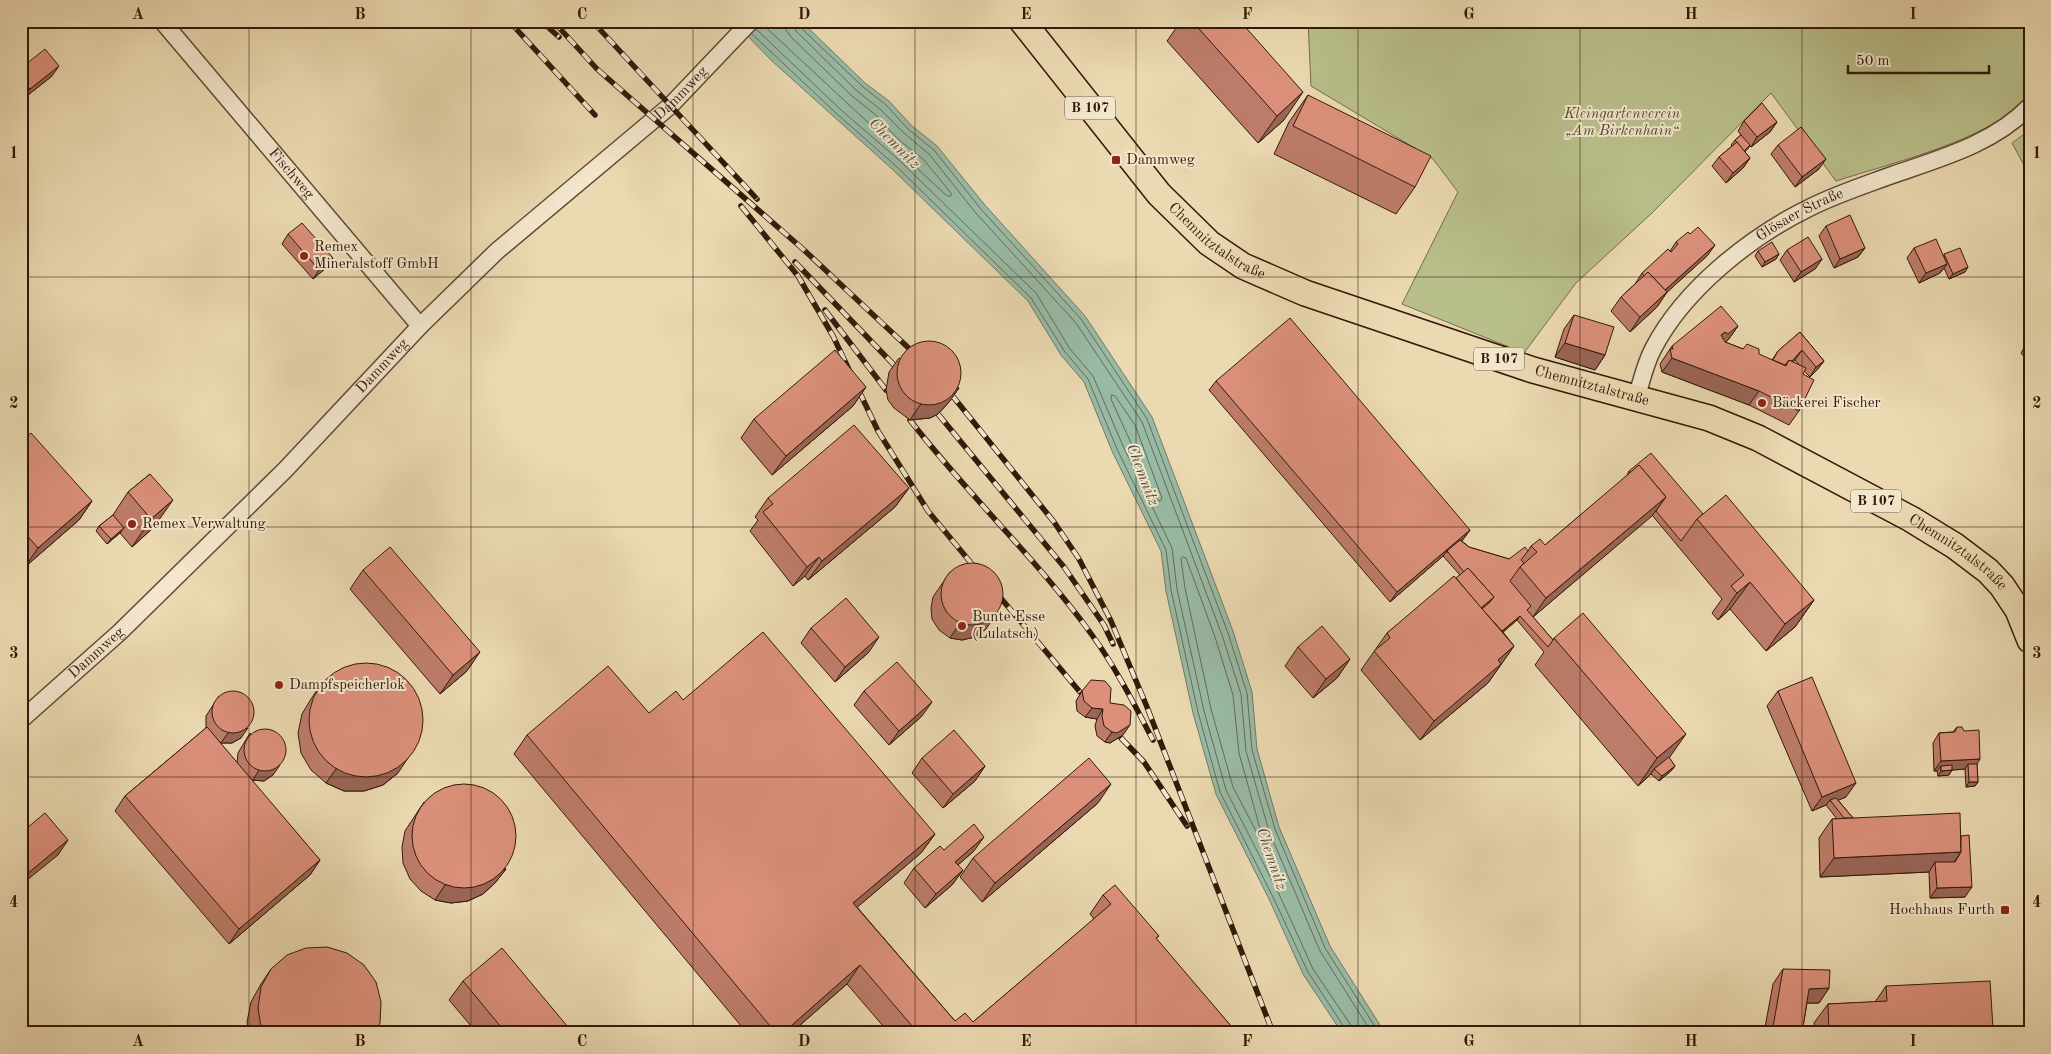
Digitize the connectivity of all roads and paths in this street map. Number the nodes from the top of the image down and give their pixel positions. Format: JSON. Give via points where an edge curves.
{"nodes":[{"id":1,"x":162,"y":21,"type":"edge"},
{"id":2,"x":751,"y":21,"type":"edge"},
{"id":3,"x":1022,"y":21,"type":"edge"},
{"id":4,"x":2030,"y":106,"type":"edge"},
{"id":5,"x":420,"y":326,"type":"junction"},
{"id":6,"x":1636,"y":399,"type":"junction"},
{"id":7,"x":2030,"y":640,"type":"edge"},
{"id":8,"x":21,"y":720,"type":"edge"}],
"edges":[{"from":1,"to":5,"type":"street","name":"Fischweg"},
{"from":2,"to":5,"type":"street","name":"Dammweg","via":[[670,106],[497,251]]},
{"from":3,"to":6,"type":"main road","name":"Chemnitztalstraße","number":"B 107","via":[[1159,194],[1209,243],[1243,266],[1305,293],[1533,370]]},
{"from":4,"to":6,"type":"street","name":"Glösaer Straße","via":[[1993,136],[1826,200],[1748,246],[1695,290],[1674,313],[1652,350]]},
{"from":5,"to":8,"type":"street","name":"Dammweg","via":[[285,470],[120,632]]},
{"from":6,"to":7,"type":"main road","name":"Chemnitztalstraße","number":"B 107","via":[[1737,428],[1911,519],[1988,571],[2018,610]]}]}
